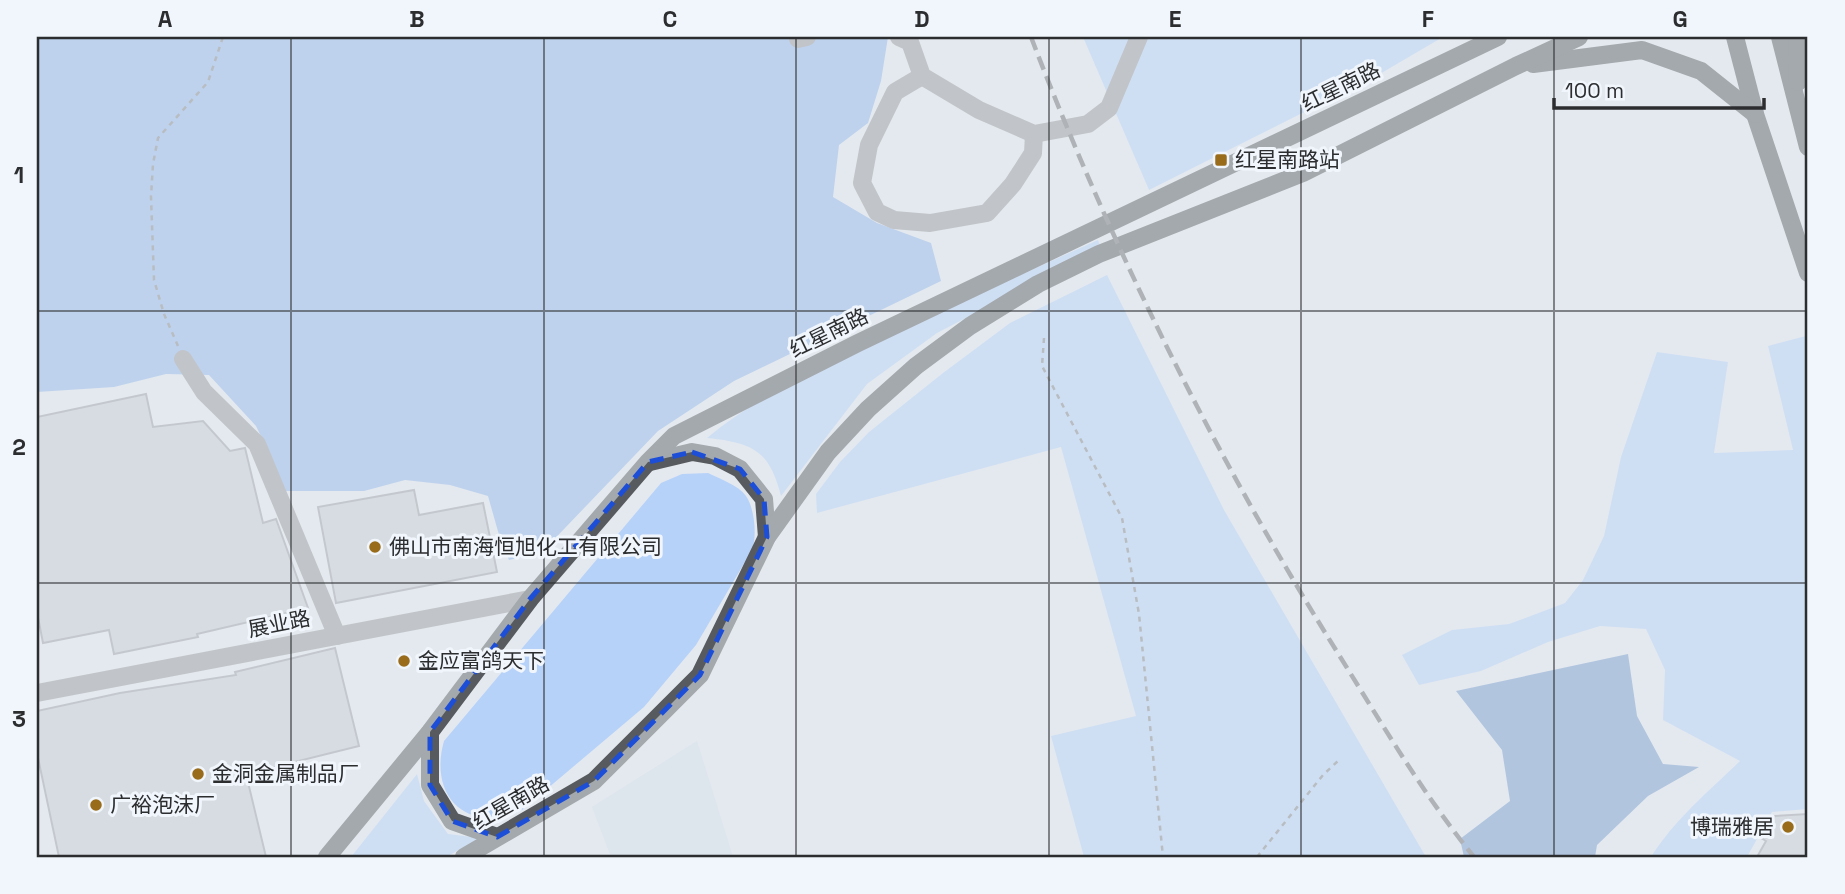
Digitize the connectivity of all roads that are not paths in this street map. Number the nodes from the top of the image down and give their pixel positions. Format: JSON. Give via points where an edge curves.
{"nodes":[{"id":1,"x":899,"y":37,"type":"edge"},
{"id":2,"x":1139,"y":37,"type":"edge"},
{"id":3,"x":1488,"y":37,"type":"edge"},
{"id":4,"x":1498,"y":37,"type":"edge"},
{"id":5,"x":1579,"y":37,"type":"edge"},
{"id":6,"x":1735,"y":37,"type":"edge"},
{"id":7,"x":1780,"y":37,"type":"edge"},
{"id":8,"x":1797,"y":37,"type":"edge"},
{"id":9,"x":1466,"y":52,"type":"junction"},
{"id":10,"x":1516,"y":66,"type":"junction"},
{"id":11,"x":922,"y":76,"type":"junction"},
{"id":12,"x":1755,"y":114,"type":"junction"},
{"id":13,"x":1799,"y":117,"type":"junction"},
{"id":14,"x":1034,"y":134,"type":"junction"},
{"id":15,"x":1808,"y":146,"type":"edge"},
{"id":16,"x":1808,"y":272,"type":"edge"},
{"id":17,"x":183,"y":359,"type":"road end"},
{"id":18,"x":648,"y":462,"type":"junction"},
{"id":19,"x":767,"y":537,"type":"junction"},
{"id":20,"x":530,"y":599,"type":"junction"},
{"id":21,"x":337,"y":636,"type":"junction"},
{"id":22,"x":37,"y":691,"type":"edge"},
{"id":23,"x":430,"y":732,"type":"junction"},
{"id":24,"x":497,"y":837,"type":"junction"},
{"id":25,"x":327,"y":857,"type":"edge"},
{"id":26,"x":464,"y":857,"type":"edge"}],
"edges":[{"from":1,"to":11,"type":"street","via":[[910,42]]},
{"from":2,"to":14,"type":"street","via":[[1109,108],[1088,124]]},
{"from":3,"to":9,"type":"main road"},
{"from":4,"to":9,"type":"main road","name":"红星南路"},
{"from":5,"to":10,"type":"main road","name":"红星南路"},
{"from":6,"to":12,"type":"main road"},
{"from":7,"to":13,"type":"main road"},
{"from":8,"to":13,"type":"main road"},
{"from":9,"to":18,"type":"main road","name":"红星南路","via":[[846,349],[674,436]]},
{"from":10,"to":12,"type":"main road","via":[[1642,50],[1701,71]]},
{"from":10,"to":19,"type":"main road","name":"红星南路","via":[[1303,173],[1099,254],[1038,284],[970,326],[868,409],[828,453]]},
{"from":11,"to":14,"type":"street","via":[[979,110]]},
{"from":11,"to":14,"type":"street","via":[[895,92],[869,145],[862,183],[877,212],[894,220],[930,223],[987,213],[1033,153]]},
{"from":12,"to":16,"type":"main road"},
{"from":13,"to":15,"type":"main road"},
{"from":17,"to":21,"type":"street","via":[[204,391],[257,444]]},
{"from":18,"to":19,"type":"main road","via":[[691,452],[715,456],[740,469],[764,499]]},
{"from":18,"to":20,"type":"main road","name":"红星南路"},
{"from":19,"to":24,"type":"main road","name":"红星南路","via":[[700,675],[594,781]]},
{"from":20,"to":21,"type":"street","name":"展业路"},
{"from":20,"to":23,"type":"main road","name":"红星南路"},
{"from":21,"to":22,"type":"street","name":"展业路"},
{"from":23,"to":24,"type":"main road","via":[[430,785],[452,821]]},
{"from":23,"to":25,"type":"main road","name":"红星南路"},
{"from":24,"to":26,"type":"main road","name":"红星南路"}]}
